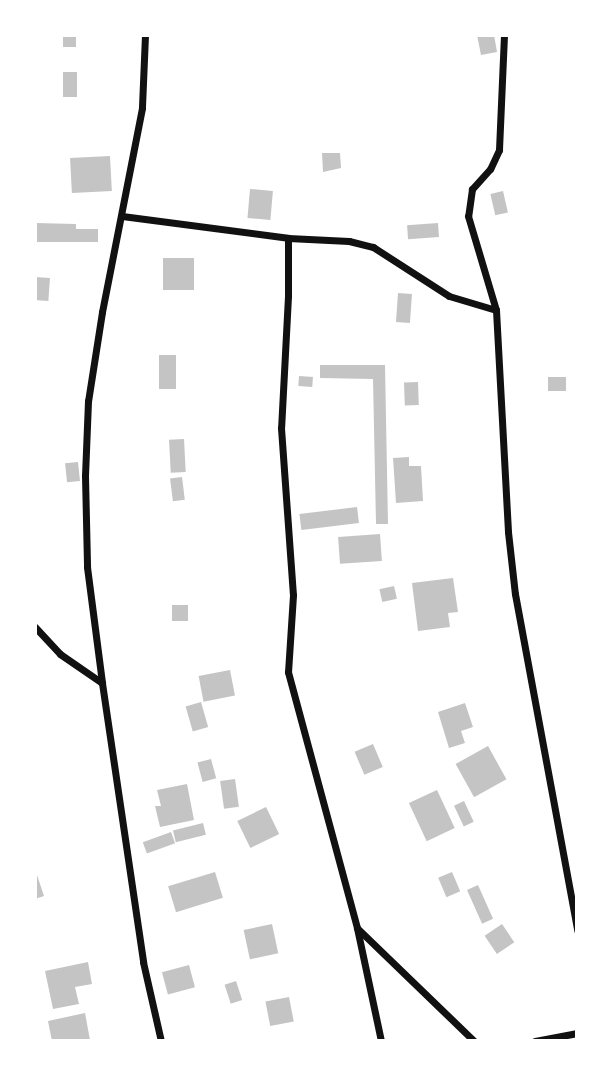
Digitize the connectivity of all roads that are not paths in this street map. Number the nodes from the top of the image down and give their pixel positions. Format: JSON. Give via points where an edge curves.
{"nodes":[{"id":1,"x":145,"y":35,"type":"edge"},
{"id":2,"x":504,"y":35,"type":"edge"},
{"id":3,"x":122,"y":216,"type":"junction"},
{"id":4,"x":288,"y":238,"type":"junction"},
{"id":5,"x":496,"y":310,"type":"junction"},
{"id":6,"x":35,"y":627,"type":"edge"},
{"id":7,"x":102,"y":683,"type":"junction"},
{"id":8,"x":357,"y":928,"type":"junction"},
{"id":9,"x":577,"y":930,"type":"edge"},
{"id":10,"x":577,"y":1033,"type":"edge"},
{"id":11,"x":161,"y":1041,"type":"edge"},
{"id":12,"x":381,"y":1041,"type":"edge"},
{"id":13,"x":474,"y":1041,"type":"edge"},
{"id":14,"x":535,"y":1041,"type":"edge"}],
"edges":[{"from":1,"to":3,"type":"street","via":[[142,108]]},
{"from":2,"to":5,"type":"street","via":[[499,150],[472,189],[468,207],[469,226]]},
{"from":3,"to":4,"type":"street"},
{"from":3,"to":7,"type":"street","via":[[102,312],[86,438],[87,567]]},
{"from":4,"to":5,"type":"street","via":[[373,247],[449,296]]},
{"from":4,"to":8,"type":"street","via":[[281,428],[293,595],[288,672]]},
{"from":5,"to":9,"type":"street","via":[[515,594]]},
{"from":6,"to":7,"type":"street","via":[[60,653]]},
{"from":7,"to":11,"type":"street","via":[[144,962]]},
{"from":8,"to":12,"type":"street"},
{"from":8,"to":13,"type":"street"},
{"from":10,"to":14,"type":"street"}]}
